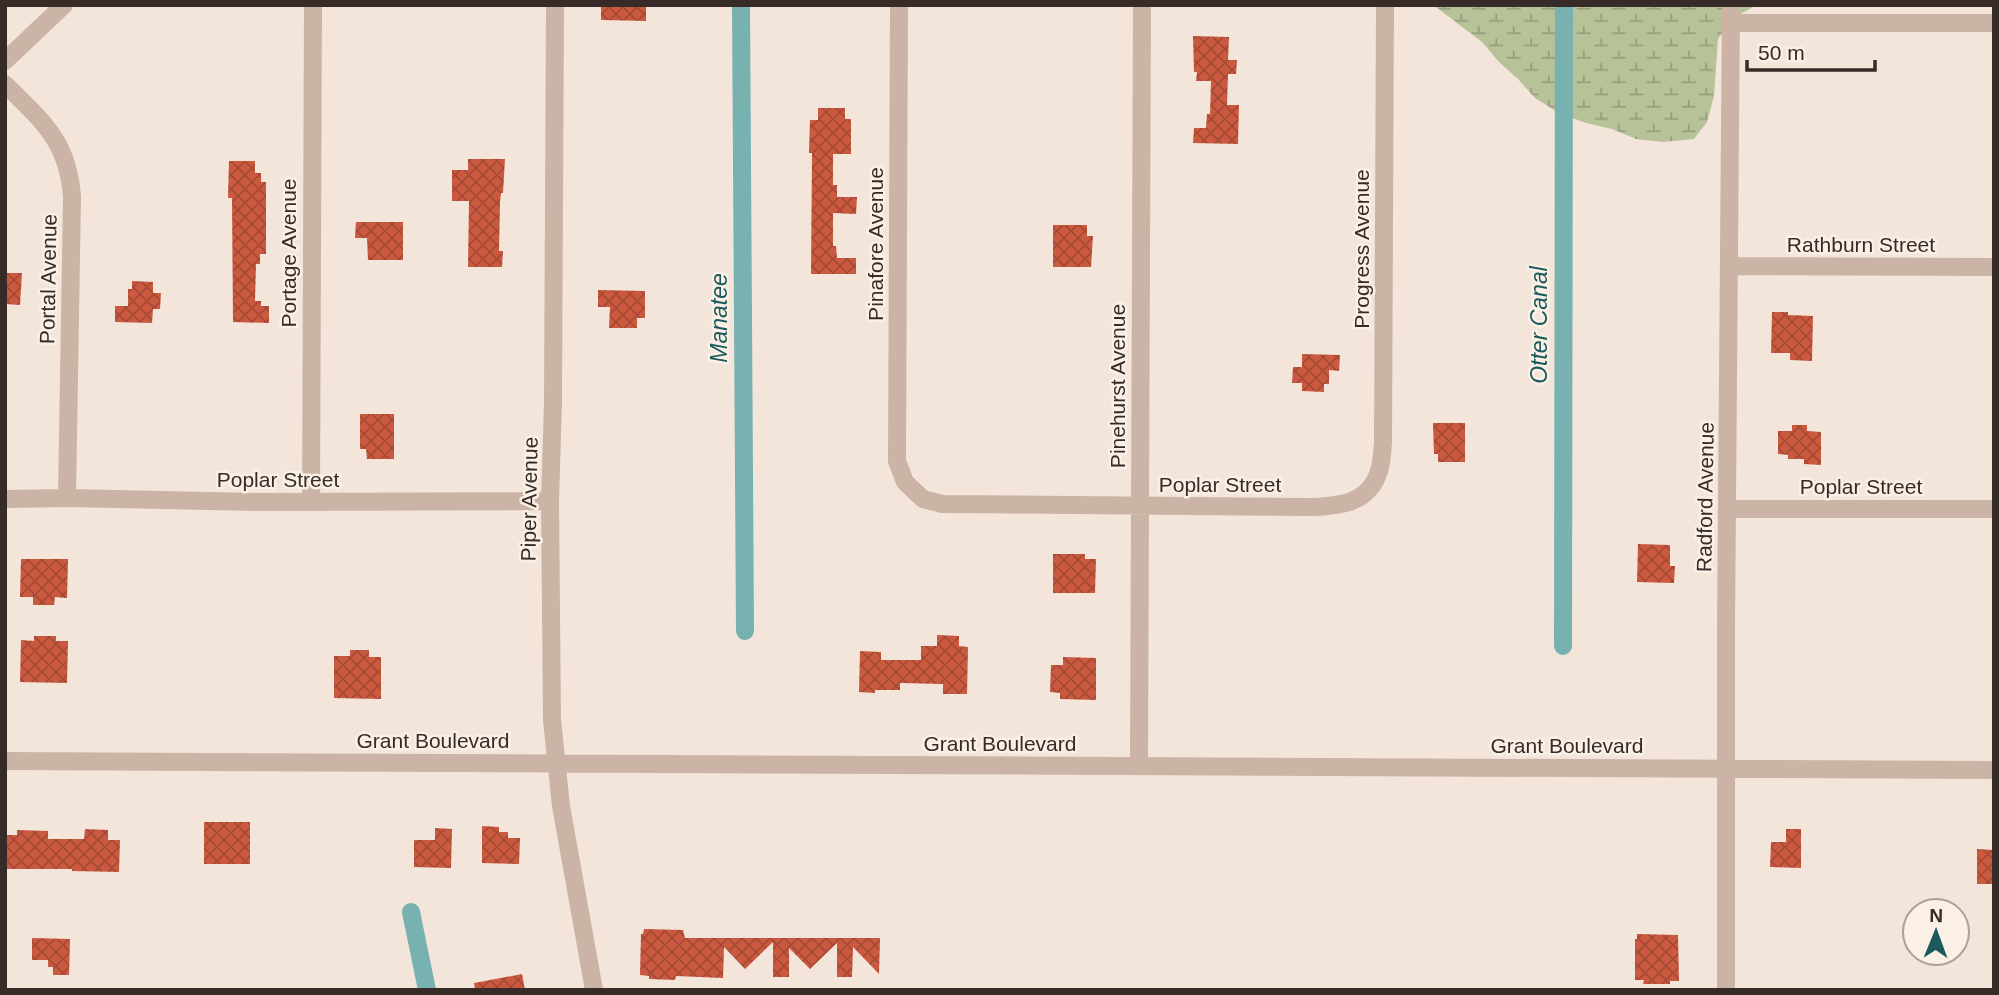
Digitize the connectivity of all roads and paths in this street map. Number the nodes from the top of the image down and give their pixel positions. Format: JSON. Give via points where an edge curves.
{"nodes":[{"id":1,"x":64,"y":5,"type":"edge"},
{"id":2,"x":313,"y":5,"type":"edge"},
{"id":3,"x":555,"y":5,"type":"edge"},
{"id":4,"x":899,"y":5,"type":"edge"},
{"id":5,"x":1142,"y":5,"type":"edge"},
{"id":6,"x":1385,"y":5,"type":"edge"},
{"id":7,"x":1731,"y":14,"type":"edge"},
{"id":8,"x":1994,"y":23,"type":"edge"},
{"id":9,"x":5,"y":61,"type":"edge"},
{"id":10,"x":5,"y":84,"type":"edge"},
{"id":11,"x":1729,"y":266,"type":"junction"},
{"id":12,"x":1994,"y":267,"type":"edge"},
{"id":13,"x":905,"y":482,"type":"joint"},
{"id":14,"x":1370,"y":490,"type":"joint"},
{"id":15,"x":67,"y":498,"type":"junction"},
{"id":16,"x":5,"y":499,"type":"edge"},
{"id":17,"x":311,"y":501,"type":"junction"},
{"id":18,"x":550,"y":501,"type":"junction"},
{"id":19,"x":1140,"y":507,"type":"junction"},
{"id":20,"x":1728,"y":509,"type":"junction"},
{"id":21,"x":1994,"y":509,"type":"edge"},
{"id":22,"x":5,"y":761,"type":"edge"},
{"id":23,"x":556,"y":763,"type":"junction"},
{"id":24,"x":1139,"y":766,"type":"junction"},
{"id":25,"x":1726,"y":769,"type":"junction"},
{"id":26,"x":1994,"y":771,"type":"edge"},
{"id":27,"x":594,"y":990,"type":"edge"},
{"id":28,"x":1726,"y":990,"type":"edge"}],
"edges":[{"from":1,"to":9,"type":"street"},
{"from":2,"to":17,"type":"street","name":"Portage Avenue"},
{"from":3,"to":18,"type":"street","name":"Piper Avenue"},
{"from":4,"to":13,"type":"street","name":"Pinafore Avenue","via":[[896,440]]},
{"from":5,"to":19,"type":"street","name":"Pinehurst Avenue"},
{"from":6,"to":14,"type":"street","name":"Progress Avenue","via":[[1384,443]]},
{"from":7,"to":8,"type":"street"},
{"from":7,"to":11,"type":"street","name":"Radford Avenue"},
{"from":10,"to":15,"type":"street","name":"Portal Avenue","via":[[51,134],[70,175]]},
{"from":11,"to":12,"type":"street","name":"Rathburn Street"},
{"from":11,"to":20,"type":"street","name":"Radford Avenue"},
{"from":13,"to":19,"type":"street","name":"Poplar Street","via":[[923,499],[942,504]]},
{"from":14,"to":19,"type":"street","name":"Poplar Street","via":[[1351,503],[1331,507]]},
{"from":15,"to":16,"type":"street","name":"Poplar Street"},
{"from":15,"to":17,"type":"street","name":"Poplar Street"},
{"from":17,"to":18,"type":"street","name":"Poplar Street"},
{"from":18,"to":23,"type":"street","name":"Piper Avenue"},
{"from":19,"to":24,"type":"street","name":"Pinehurst Avenue"},
{"from":20,"to":21,"type":"street","name":"Poplar Street"},
{"from":20,"to":25,"type":"street","name":"Radford Avenue"},
{"from":22,"to":23,"type":"street","name":"Grant Boulevard"},
{"from":23,"to":24,"type":"street","name":"Grant Boulevard"},
{"from":23,"to":27,"type":"street","name":"Piper Avenue"},
{"from":24,"to":25,"type":"street","name":"Grant Boulevard"},
{"from":25,"to":26,"type":"street","name":"Grant Boulevard"},
{"from":25,"to":28,"type":"street","name":"Radford Avenue"}]}
